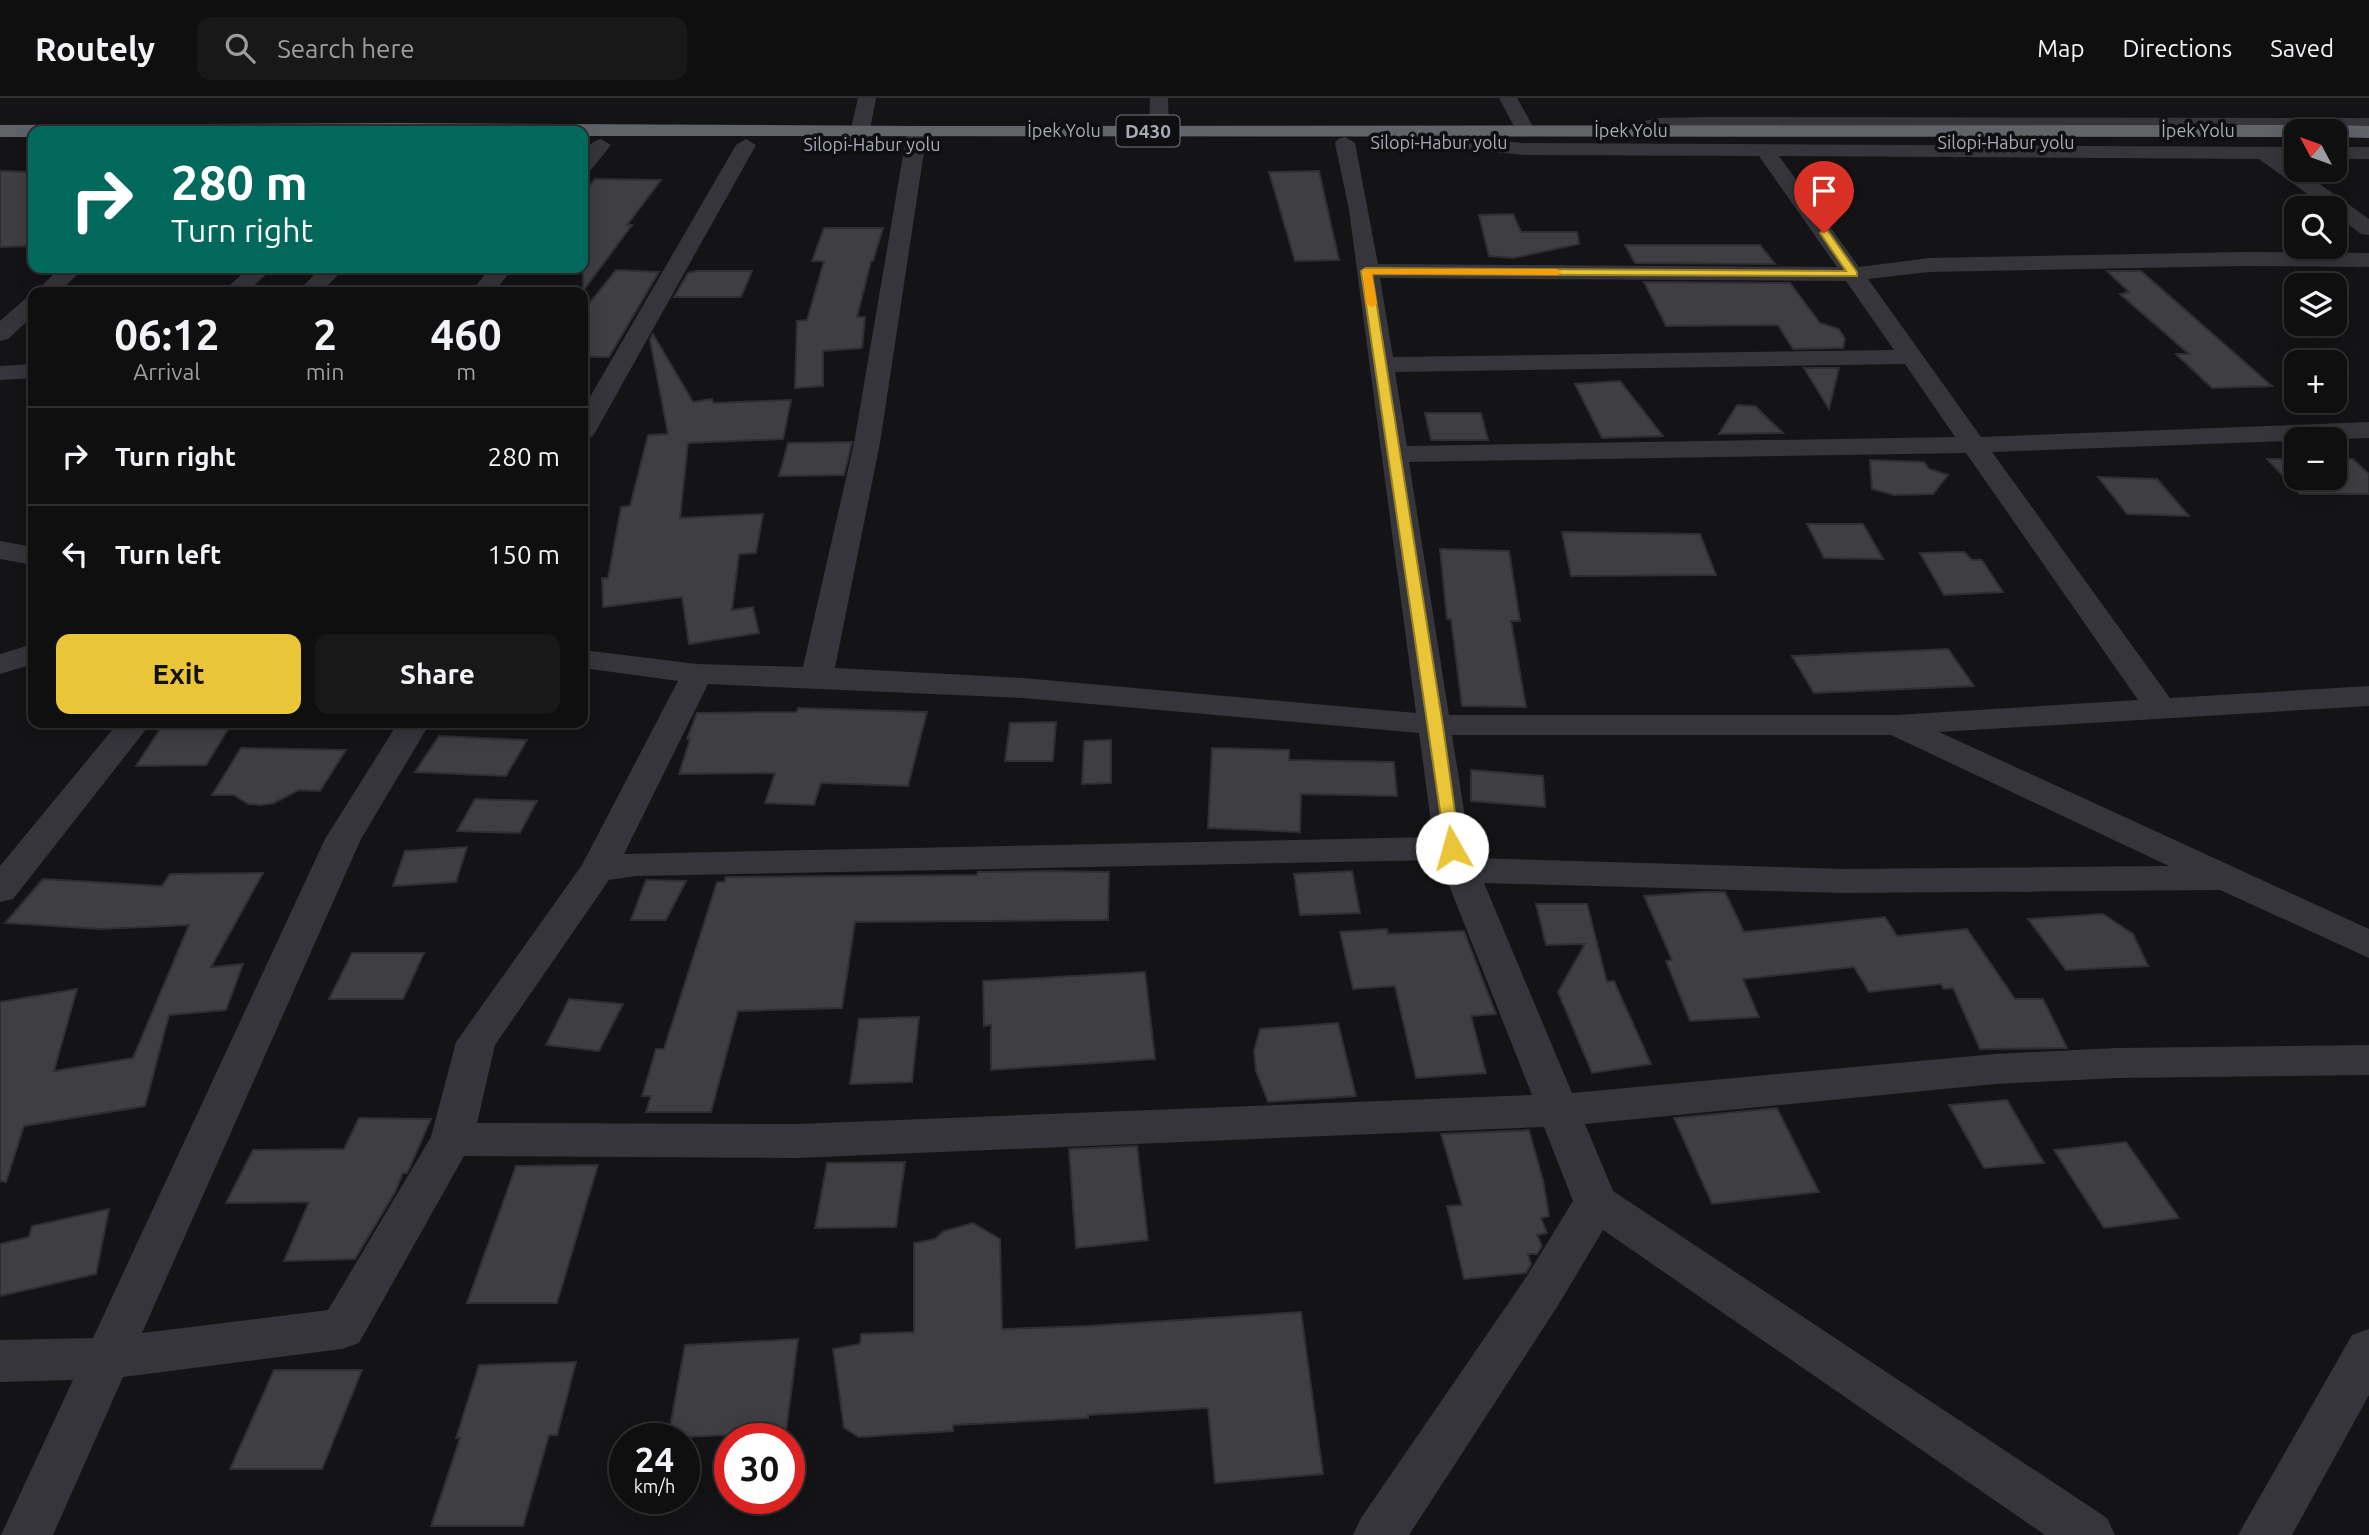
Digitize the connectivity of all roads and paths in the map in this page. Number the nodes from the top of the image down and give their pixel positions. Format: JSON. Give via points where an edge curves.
{"nodes":[{"id":1,"x":867,"y":98,"type":"edge"},
{"id":2,"x":1159,"y":98,"type":"edge"},
{"id":3,"x":1508,"y":98,"type":"edge"},
{"id":4,"x":2158,"y":104,"type":"dead end"},
{"id":5,"x":2016,"y":124,"type":"junction"},
{"id":6,"x":2187,"y":124,"type":"junction"},
{"id":7,"x":2369,"y":124,"type":"edge"},
{"id":8,"x":1525,"y":130,"type":"junction"},
{"id":9,"x":0,"y":131,"type":"edge"},
{"id":10,"x":28,"y":131,"type":"edge"},
{"id":11,"x":1159,"y":131,"type":"junction"},
{"id":12,"x":1621,"y":131,"type":"junction"},
{"id":13,"x":2036,"y":131,"type":"junction"},
{"id":14,"x":2284,"y":131,"type":"edge"},
{"id":15,"x":2347,"y":131,"type":"edge"},
{"id":16,"x":2369,"y":132,"type":"edge"},
{"id":17,"x":588,"y":133,"type":"edge"},
{"id":18,"x":858,"y":138,"type":"junction"},
{"id":19,"x":915,"y":138,"type":"junction"},
{"id":20,"x":1441,"y":142,"type":"junction"},
{"id":21,"x":1345,"y":143,"type":"junction"},
{"id":22,"x":2284,"y":143,"type":"edge"},
{"id":23,"x":2347,"y":143,"type":"edge"},
{"id":24,"x":2369,"y":143,"type":"edge"},
{"id":25,"x":592,"y":145,"type":"edge"},
{"id":26,"x":746,"y":145,"type":"junction"},
{"id":27,"x":0,"y":147,"type":"edge"},
{"id":28,"x":28,"y":147,"type":"edge"},
{"id":29,"x":1765,"y":150,"type":"junction"},
{"id":30,"x":2264,"y":152,"type":"junction"},
{"id":31,"x":2284,"y":153,"type":"edge"},
{"id":32,"x":2347,"y":153,"type":"edge"},
{"id":33,"x":2369,"y":153,"type":"edge"},
{"id":34,"x":2369,"y":229,"type":"edge"},
{"id":35,"x":2369,"y":260,"type":"edge"},
{"id":36,"x":1366,"y":271,"type":"junction"},
{"id":37,"x":67,"y":273,"type":"edge"},
{"id":38,"x":256,"y":273,"type":"edge"},
{"id":39,"x":329,"y":273,"type":"edge"},
{"id":40,"x":498,"y":273,"type":"edge"},
{"id":41,"x":1854,"y":274,"type":"junction"},
{"id":42,"x":52,"y":287,"type":"edge"},
{"id":43,"x":239,"y":287,"type":"edge"},
{"id":44,"x":313,"y":287,"type":"edge"},
{"id":45,"x":486,"y":287,"type":"edge"},
{"id":46,"x":28,"y":309,"type":"edge"},
{"id":47,"x":0,"y":334,"type":"edge"},
{"id":48,"x":1913,"y":356,"type":"junction"},
{"id":49,"x":1381,"y":365,"type":"junction"},
{"id":50,"x":28,"y":371,"type":"edge"},
{"id":51,"x":0,"y":373,"type":"edge"},
{"id":52,"x":588,"y":422,"type":"edge"},
{"id":53,"x":2369,"y":430,"type":"edge"},
{"id":54,"x":1973,"y":445,"type":"junction"},
{"id":55,"x":1396,"y":454,"type":"junction"},
{"id":56,"x":28,"y":655,"type":"edge"},
{"id":57,"x":588,"y":660,"type":"edge"},
{"id":58,"x":0,"y":665,"type":"edge"},
{"id":59,"x":697,"y":674,"type":"junction"},
{"id":60,"x":817,"y":677,"type":"junction"},
{"id":61,"x":2369,"y":696,"type":"edge"},
{"id":62,"x":2160,"y":709,"type":"junction"},
{"id":63,"x":1896,"y":725,"type":"junction"},
{"id":64,"x":1436,"y":726,"type":"junction"},
{"id":65,"x":131,"y":728,"type":"edge"},
{"id":66,"x":411,"y":728,"type":"edge"},
{"id":67,"x":1456,"y":859,"type":"junction"},
{"id":68,"x":598,"y":869,"type":"junction"},
{"id":69,"x":2229,"y":878,"type":"junction"},
{"id":70,"x":0,"y":890,"type":"edge"},
{"id":71,"x":2369,"y":945,"type":"edge"},
{"id":72,"x":2369,"y":1060,"type":"edge"},
{"id":73,"x":1559,"y":1110,"type":"junction"},
{"id":74,"x":452,"y":1139,"type":"junction"},
{"id":75,"x":1596,"y":1202,"type":"junction"},
{"id":76,"x":2369,"y":1350,"type":"edge"},
{"id":77,"x":107,"y":1358,"type":"junction"},
{"id":78,"x":0,"y":1361,"type":"edge"},
{"id":79,"x":27,"y":1535,"type":"edge"},
{"id":80,"x":1379,"y":1535,"type":"edge"},
{"id":81,"x":2089,"y":1535,"type":"edge"},
{"id":82,"x":2264,"y":1535,"type":"edge"}],
"edges":[{"from":1,"to":18,"type":"street"},
{"from":2,"to":11,"type":"street"},
{"from":3,"to":8,"type":"street"},
{"from":4,"to":6,"type":"street"},
{"from":5,"to":6,"type":"street"},
{"from":5,"to":12,"type":"street","via":[[1681,123]]},
{"from":5,"to":13,"type":"street"},
{"from":6,"to":7,"type":"street"},
{"from":8,"to":11,"type":"highway","name":"İpek Yolu","number":"D430"},
{"from":8,"to":12,"type":"highway","name":"İpek Yolu","number":"D430"},
{"from":9,"to":10,"type":"highway","number":"D430"},
{"from":11,"to":19,"type":"highway","name":"İpek Yolu","number":"D430"},
{"from":12,"to":13,"type":"highway","name":"İpek Yolu","number":"D430"},
{"from":13,"to":14,"type":"highway","name":"İpek Yolu","number":"D430"},
{"from":15,"to":16,"type":"highway"},
{"from":17,"to":18,"type":"highway","number":"D430"},
{"from":18,"to":19,"type":"highway","name":"Silopi-Habur yolu","number":"D430"},
{"from":18,"to":26,"type":"highway","name":"Silopi-Habur yolu","number":"D430"},
{"from":19,"to":21,"type":"highway","name":"Silopi-Habur yolu","number":"D430"},
{"from":19,"to":60,"type":"street","via":[[867,443]]},
{"from":20,"to":21,"type":"highway","name":"Silopi-Habur yolu","number":"D430"},
{"from":20,"to":22,"type":"highway","name":"Silopi-Habur yolu","number":"D430"},
{"from":20,"to":29,"type":"street","via":[[1524,149]]},
{"from":21,"to":36,"type":"street"},
{"from":23,"to":24,"type":"highway"},
{"from":25,"to":26,"type":"highway","name":"Silopi-Habur yolu","number":"D430"},
{"from":26,"to":52,"type":"street"},
{"from":27,"to":28,"type":"highway"},
{"from":29,"to":30,"type":"street"},
{"from":29,"to":41,"type":"street"},
{"from":30,"to":31,"type":"street"},
{"from":30,"to":34,"type":"street"},
{"from":32,"to":33,"type":"street"},
{"from":35,"to":41,"type":"street","via":[[1929,265]]},
{"from":36,"to":41,"type":"street"},
{"from":36,"to":49,"type":"street"},
{"from":37,"to":42,"type":"street"},
{"from":38,"to":43,"type":"street"},
{"from":39,"to":44,"type":"street"},
{"from":40,"to":45,"type":"street"},
{"from":41,"to":48,"type":"street"},
{"from":46,"to":47,"type":"street"},
{"from":48,"to":49,"type":"street"},
{"from":48,"to":54,"type":"street"},
{"from":49,"to":55,"type":"street"},
{"from":50,"to":51,"type":"street"},
{"from":53,"to":54,"type":"street"},
{"from":54,"to":55,"type":"street"},
{"from":54,"to":62,"type":"street"},
{"from":55,"to":64,"type":"street"},
{"from":56,"to":58,"type":"street"},
{"from":57,"to":59,"type":"street"},
{"from":59,"to":60,"type":"street"},
{"from":59,"to":68,"type":"street"},
{"from":60,"to":64,"type":"street","via":[[1023,688]]},
{"from":61,"to":62,"type":"street"},
{"from":62,"to":63,"type":"street"},
{"from":63,"to":64,"type":"street"},
{"from":63,"to":69,"type":"street"},
{"from":64,"to":67,"type":"street"},
{"from":65,"to":70,"type":"street"},
{"from":66,"to":77,"type":"street","via":[[343,839]]},
{"from":67,"to":68,"type":"street","via":[[650,863]]},
{"from":67,"to":69,"type":"street","via":[[1843,881]]},
{"from":67,"to":73,"type":"street"},
{"from":68,"to":74,"type":"street","via":[[476,1042]]},
{"from":69,"to":71,"type":"street"},
{"from":72,"to":73,"type":"street","via":[[1994,1069]]},
{"from":73,"to":74,"type":"street","via":[[797,1141]]},
{"from":73,"to":75,"type":"street"},
{"from":74,"to":77,"type":"street","via":[[342,1329]]},
{"from":75,"to":80,"type":"street","via":[[1541,1293]]},
{"from":75,"to":81,"type":"street"},
{"from":76,"to":82,"type":"street"},
{"from":77,"to":78,"type":"street"},
{"from":77,"to":79,"type":"street"}]}
